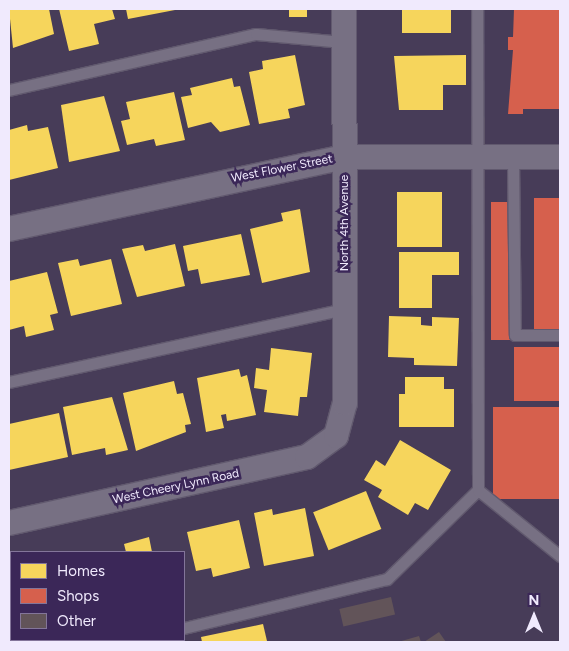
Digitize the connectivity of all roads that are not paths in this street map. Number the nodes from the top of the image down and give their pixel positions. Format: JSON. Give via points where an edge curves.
{"nodes":[{"id":1,"x":344,"y":9,"type":"edge"},
{"id":2,"x":477,"y":9,"type":"edge"},
{"id":3,"x":343,"y":42,"type":"junction"},
{"id":4,"x":9,"y":90,"type":"edge"},
{"id":5,"x":560,"y":157,"type":"edge"},
{"id":6,"x":344,"y":158,"type":"junction"},
{"id":7,"x":477,"y":158,"type":"junction"},
{"id":8,"x":514,"y":158,"type":"junction"},
{"id":9,"x":9,"y":228,"type":"edge"},
{"id":10,"x":345,"y":310,"type":"junction"},
{"id":11,"x":560,"y":335,"type":"edge"},
{"id":12,"x":9,"y":382,"type":"edge"},
{"id":13,"x":336,"y":436,"type":"joint"},
{"id":14,"x":478,"y":490,"type":"junction"},
{"id":15,"x":9,"y":523,"type":"edge"},
{"id":16,"x":560,"y":556,"type":"edge"},
{"id":17,"x":185,"y":628,"type":"edge"}],
"edges":[{"from":1,"to":3,"type":"street","name":"North 4th Avenue"},
{"from":2,"to":7,"type":"lane"},
{"from":3,"to":4,"type":"lane","via":[[256,34]]},
{"from":3,"to":6,"type":"street","name":"North 4th Avenue"},
{"from":5,"to":8,"type":"street","name":"West Flower Street"},
{"from":6,"to":7,"type":"street","name":"West Flower Street"},
{"from":6,"to":9,"type":"street","name":"West Flower Street"},
{"from":6,"to":10,"type":"street","name":"North 4th Avenue"},
{"from":7,"to":8,"type":"street","name":"West Flower Street"},
{"from":7,"to":14,"type":"lane"},
{"from":8,"to":11,"type":"lane","via":[[515,335]]},
{"from":10,"to":12,"type":"lane"},
{"from":10,"to":13,"type":"street","name":"North 4th Avenue","via":[[345,403]]},
{"from":13,"to":15,"type":"street","name":"West Cheery Lynn Road","via":[[307,457]]},
{"from":14,"to":16,"type":"lane"},
{"from":14,"to":17,"type":"lane","via":[[387,579]]}]}
